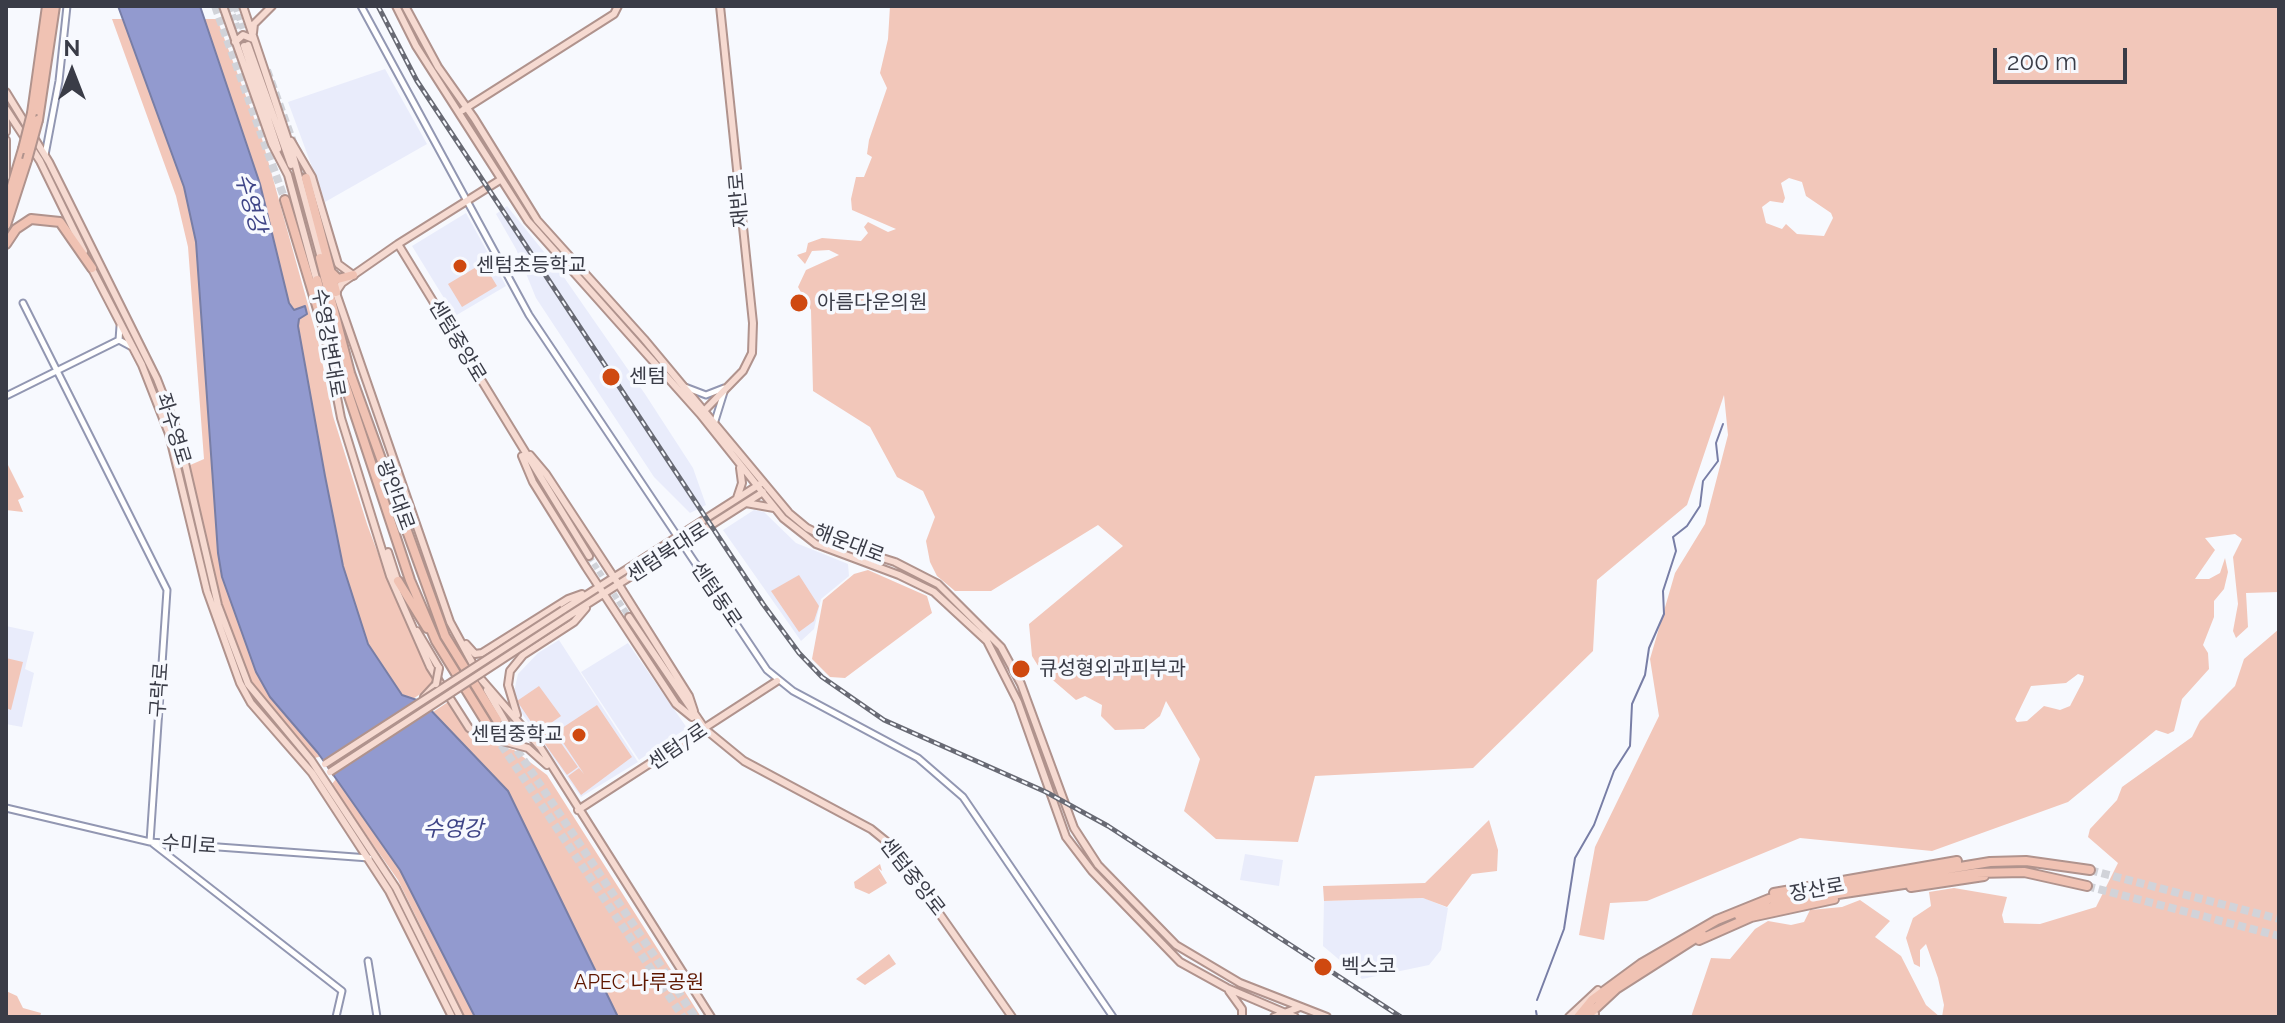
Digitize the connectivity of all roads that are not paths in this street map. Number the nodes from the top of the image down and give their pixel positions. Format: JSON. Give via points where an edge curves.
{"nodes":[{"id":1,"x":47,"y":6,"type":"edge"},
{"id":2,"x":55,"y":6,"type":"edge"},
{"id":3,"x":67,"y":6,"type":"edge"},
{"id":4,"x":223,"y":6,"type":"edge"},
{"id":5,"x":243,"y":6,"type":"edge"},
{"id":6,"x":272,"y":6,"type":"edge"},
{"id":7,"x":361,"y":6,"type":"edge"},
{"id":8,"x":396,"y":6,"type":"edge"},
{"id":9,"x":405,"y":6,"type":"edge"},
{"id":10,"x":618,"y":6,"type":"edge"},
{"id":11,"x":720,"y":6,"type":"edge"},
{"id":12,"x":249,"y":41,"type":"junction"},
{"id":13,"x":235,"y":42,"type":"junction"},
{"id":14,"x":6,"y":92,"type":"edge"},
{"id":15,"x":462,"y":110,"type":"junction"},
{"id":16,"x":6,"y":111,"type":"edge"},
{"id":17,"x":35,"y":116,"type":"junction"},
{"id":18,"x":283,"y":126,"type":"junction"},
{"id":19,"x":6,"y":132,"type":"edge"},
{"id":20,"x":6,"y":140,"type":"edge"},
{"id":21,"x":42,"y":158,"type":"junction"},
{"id":22,"x":291,"y":173,"type":"junction"},
{"id":23,"x":6,"y":177,"type":"edge"},
{"id":24,"x":306,"y":178,"type":"tunnel mouth"},
{"id":25,"x":500,"y":180,"type":"junction"},
{"id":26,"x":285,"y":200,"type":"tunnel mouth"},
{"id":27,"x":467,"y":202,"type":"junction"},
{"id":28,"x":6,"y":206,"type":"edge"},
{"id":29,"x":6,"y":225,"type":"edge"},
{"id":30,"x":6,"y":244,"type":"edge"},
{"id":31,"x":398,"y":244,"type":"junction"},
{"id":32,"x":320,"y":258,"type":"junction"},
{"id":33,"x":92,"y":268,"type":"junction"},
{"id":34,"x":332,"y":272,"type":"junction"},
{"id":35,"x":353,"y":275,"type":"junction"},
{"id":36,"x":317,"y":280,"type":"junction"},
{"id":37,"x":336,"y":292,"type":"junction"},
{"id":38,"x":23,"y":303,"type":"dead end"},
{"id":39,"x":119,"y":321,"type":"junction"},
{"id":40,"x":323,"y":326,"type":"junction"},
{"id":41,"x":119,"y":340,"type":"junction"},
{"id":42,"x":134,"y":348,"type":"junction"},
{"id":43,"x":57,"y":370,"type":"junction"},
{"id":44,"x":728,"y":386,"type":"junction"},
{"id":45,"x":684,"y":387,"type":"junction"},
{"id":46,"x":6,"y":396,"type":"edge"},
{"id":47,"x":703,"y":412,"type":"junction"},
{"id":48,"x":715,"y":421,"type":"junction"},
{"id":49,"x":515,"y":439,"type":"junction"},
{"id":50,"x":740,"y":464,"type":"junction"},
{"id":51,"x":760,"y":484,"type":"junction"},
{"id":52,"x":765,"y":490,"type":"junction"},
{"id":53,"x":737,"y":498,"type":"junction"},
{"id":54,"x":746,"y":503,"type":"junction"},
{"id":55,"x":775,"y":509,"type":"junction"},
{"id":56,"x":677,"y":538,"type":"junction"},
{"id":57,"x":682,"y":545,"type":"junction"},
{"id":58,"x":382,"y":547,"type":"junction"},
{"id":59,"x":589,"y":556,"type":"tunnel mouth"},
{"id":60,"x":398,"y":581,"type":"junction"},
{"id":61,"x":616,"y":581,"type":"junction"},
{"id":62,"x":596,"y":589,"type":"junction"},
{"id":63,"x":604,"y":594,"type":"junction"},
{"id":64,"x":589,"y":604,"type":"junction"},
{"id":65,"x":629,"y":617,"type":"tunnel mouth"},
{"id":66,"x":450,"y":622,"type":"junction"},
{"id":67,"x":436,"y":641,"type":"junction"},
{"id":68,"x":481,"y":679,"type":"junction"},
{"id":69,"x":777,"y":681,"type":"junction"},
{"id":70,"x":424,"y":697,"type":"junction"},
{"id":71,"x":520,"y":722,"type":"junction"},
{"id":72,"x":698,"y":722,"type":"junction"},
{"id":73,"x":469,"y":728,"type":"junction"},
{"id":74,"x":705,"y":729,"type":"junction"},
{"id":75,"x":314,"y":771,"type":"junction"},
{"id":76,"x":554,"y":772,"type":"junction"},
{"id":77,"x":319,"y":778,"type":"junction"},
{"id":78,"x":6,"y":808,"type":"edge"},
{"id":79,"x":578,"y":810,"type":"junction"},
{"id":80,"x":150,"y":842,"type":"junction"},
{"id":81,"x":372,"y":858,"type":"junction"},
{"id":82,"x":2026,"y":861,"type":"junction"},
{"id":83,"x":2090,"y":870,"type":"tunnel mouth"},
{"id":84,"x":1997,"y":872,"type":"junction"},
{"id":85,"x":2087,"y":886,"type":"tunnel mouth"},
{"id":86,"x":368,"y":961,"type":"dead end"},
{"id":87,"x":1227,"y":988,"type":"junction"},
{"id":88,"x":1598,"y":990,"type":"joint"},
{"id":89,"x":1300,"y":1007,"type":"junction"},
{"id":90,"x":1285,"y":1015,"type":"edge"},
{"id":91,"x":1591,"y":1016,"type":"edge"},
{"id":92,"x":336,"y":1017,"type":"edge"},
{"id":93,"x":377,"y":1017,"type":"edge"},
{"id":94,"x":452,"y":1017,"type":"edge"},
{"id":95,"x":460,"y":1017,"type":"edge"},
{"id":96,"x":711,"y":1017,"type":"edge"},
{"id":97,"x":1012,"y":1017,"type":"edge"},
{"id":98,"x":1113,"y":1017,"type":"edge"},
{"id":99,"x":1242,"y":1017,"type":"edge"},
{"id":100,"x":1274,"y":1017,"type":"edge"},
{"id":101,"x":1295,"y":1017,"type":"edge"},
{"id":102,"x":1327,"y":1017,"type":"edge"},
{"id":103,"x":1569,"y":1017,"type":"edge"},
{"id":104,"x":1578,"y":1017,"type":"edge"}],
"edges":[{"from":1,"to":17,"type":"highway"},
{"from":2,"to":17,"type":"highway"},
{"from":3,"to":21,"type":"street","via":[[59,81]]},
{"from":4,"to":13,"type":"main road","name":"수영강변대로"},
{"from":5,"to":12,"type":"main road","name":"수영강변대로"},
{"from":6,"to":12,"type":"main road","via":[[254,24]]},
{"from":7,"to":27,"type":"street","name":"센텀동로"},
{"from":8,"to":15,"type":"main road","name":"해운대로"},
{"from":9,"to":15,"type":"main road","name":"해운대로"},
{"from":10,"to":15,"type":"main road","via":[[614,14]]},
{"from":11,"to":44,"type":"main road","name":"재반로","via":[[753,323],[752,353]]},
{"from":12,"to":13,"type":"main road","via":[[243,35]]},
{"from":12,"to":18,"type":"main road","name":"수영강변대로"},
{"from":12,"to":22,"type":"main road"},
{"from":13,"to":22,"type":"main road","name":"수영강변대로","via":[[272,144]]},
{"from":14,"to":21,"type":"main road","name":"좌수영로"},
{"from":15,"to":25,"type":"main road","name":"해운대로"},
{"from":15,"to":45,"type":"main road","name":"해운대로","via":[[537,220]]},
{"from":16,"to":19,"type":"main road"},
{"from":16,"to":21,"type":"main road","name":"좌수영로"},
{"from":17,"to":28,"type":"highway","bridge":true},
{"from":17,"to":29,"type":"highway","bridge":true},
{"from":18,"to":22,"type":"main road","name":"수영강변대로"},
{"from":18,"to":35,"type":"main road","via":[[312,177],[338,264]]},
{"from":20,"to":23,"type":"main road"},
{"from":21,"to":33,"type":"main road","name":"좌수영로"},
{"from":21,"to":75,"type":"main road","name":"좌수영로","via":[[170,409],[218,605],[245,675]]},
{"from":22,"to":32,"type":"main road","name":"수영강변대로"},
{"from":22,"to":36,"type":"main road","name":"수영강변대로"},
{"from":24,"to":34,"type":"highway"},
{"from":25,"to":27,"type":"main road"},
{"from":25,"to":47,"type":"main road","name":"해운대로","via":[[544,240]]},
{"from":26,"to":40,"type":"highway"},
{"from":27,"to":31,"type":"main road"},
{"from":27,"to":56,"type":"street","name":"센텀동로","via":[[529,315]]},
{"from":30,"to":33,"type":"highway","via":[[31,219],[60,222]]},
{"from":31,"to":35,"type":"main road"},
{"from":31,"to":49,"type":"main road","name":"센텀중앙로"},
{"from":32,"to":37,"type":"main road","name":"수영강변대로"},
{"from":32,"to":67,"type":"highway","name":"광안대로","via":[[350,373],[445,636],[493,722]]},
{"from":33,"to":39,"type":"main road","name":"좌수영로"},
{"from":34,"to":35,"type":"highway","via":[[338,279]]},
{"from":34,"to":37,"type":"highway"},
{"from":35,"to":37,"type":"main road"},
{"from":36,"to":40,"type":"main road","name":"수영강변대로"},
{"from":36,"to":67,"type":"highway","name":"광안대로","via":[[382,501]]},
{"from":37,"to":66,"type":"main road","name":"수영강변대로"},
{"from":38,"to":43,"type":"street","name":"구락로"},
{"from":39,"to":41,"type":"street"},
{"from":39,"to":42,"type":"main road","name":"좌수영로"},
{"from":40,"to":58,"type":"main road","name":"수영강변대로","via":[[341,418]]},
{"from":41,"to":42,"type":"street"},
{"from":41,"to":43,"type":"street"},
{"from":42,"to":75,"type":"main road","name":"좌수영로","via":[[169,434],[207,591],[236,675],[251,703]]},
{"from":43,"to":46,"type":"street"},
{"from":43,"to":80,"type":"street","name":"구락로","via":[[167,590]]},
{"from":44,"to":45,"type":"street","via":[[706,395]]},
{"from":44,"to":47,"type":"main road","name":"재반로"},
{"from":44,"to":48,"type":"street","name":"재반로"},
{"from":45,"to":47,"type":"main road","name":"해운대로"},
{"from":47,"to":48,"type":"main road","name":"해운대로"},
{"from":47,"to":50,"type":"main road","name":"해운대로"},
{"from":48,"to":51,"type":"main road","name":"해운대로"},
{"from":49,"to":59,"type":"main road","name":"센텀중앙로"},
{"from":49,"to":61,"type":"main road","name":"센텀중앙로","via":[[546,474]]},
{"from":49,"to":62,"type":"main road","name":"센텀중앙로","via":[[533,482]]},
{"from":50,"to":51,"type":"main road","name":"해운대로"},
{"from":50,"to":53,"type":"main road"},
{"from":51,"to":52,"type":"main road","name":"해운대로"},
{"from":51,"to":53,"type":"main road","name":"센텀북대로"},
{"from":52,"to":54,"type":"main road","name":"센텀북대로"},
{"from":52,"to":55,"type":"main road","name":"해운대로"},
{"from":52,"to":89,"type":"main road","name":"해운대로","via":[[817,534],[908,568],[938,584],[965,608],[1012,665],[1074,828],[1098,865],[1176,945],[1240,983]]},
{"from":53,"to":56,"type":"main road","name":"센텀북대로"},
{"from":54,"to":55,"type":"main road"},
{"from":54,"to":57,"type":"main road","name":"센텀북대로"},
{"from":55,"to":87,"type":"main road","name":"해운대로","via":[[816,544],[934,592],[987,641],[1018,702],[1066,837],[1155,939],[1180,962]]},
{"from":56,"to":57,"type":"street","name":"센텀동로"},
{"from":56,"to":61,"type":"main road","name":"센텀북대로"},
{"from":57,"to":61,"type":"main road","name":"센텀북대로"},
{"from":57,"to":69,"type":"street","name":"센텀동로"},
{"from":58,"to":60,"type":"main road"},
{"from":58,"to":73,"type":"main road","name":"수영강변대로","via":[[417,641]]},
{"from":60,"to":67,"type":"highway"},
{"from":60,"to":70,"type":"main road","bridge":true,"via":[[408,612],[439,668],[436,684]]},
{"from":61,"to":62,"type":"main road","name":"센텀북대로"},
{"from":61,"to":63,"type":"main road","name":"센텀북대로"},
{"from":61,"to":72,"type":"main road","name":"센텀중앙로","via":[[689,696]]},
{"from":62,"to":63,"type":"main road","name":"센텀중앙로"},
{"from":62,"to":66,"type":"main road","via":[[568,599],[482,653],[471,651]]},
{"from":62,"to":70,"type":"main road","name":"센텀북대로","bridge":true},
{"from":63,"to":64,"type":"main road","name":"센텀북대로"},
{"from":63,"to":72,"type":"main road","name":"센텀중앙로","via":[[676,704]]},
{"from":64,"to":71,"type":"main road","via":[[574,622],[523,655],[510,671],[511,700]]},
{"from":64,"to":77,"type":"main road","name":"센텀북대로","bridge":true},
{"from":65,"to":72,"type":"main road","name":"센텀중앙로"},
{"from":66,"to":68,"type":"main road"},
{"from":68,"to":71,"type":"main road"},
{"from":68,"to":73,"type":"main road","via":[[506,723],[493,734]]},
{"from":69,"to":74,"type":"main road","name":"센텀7로"},
{"from":69,"to":98,"type":"street","name":"센텀동로","via":[[918,758],[963,797]]},
{"from":70,"to":75,"type":"main road","name":"센텀북대로","bridge":true},
{"from":71,"to":76,"type":"main road"},
{"from":72,"to":74,"type":"main road","name":"센텀중앙로"},
{"from":73,"to":76,"type":"main road","via":[[528,748]]},
{"from":74,"to":79,"type":"main road","name":"센텀7로"},
{"from":74,"to":97,"type":"main road","name":"센텀중앙로","via":[[744,761],[871,829],[892,846]]},
{"from":75,"to":77,"type":"main road","name":"좌수영로"},
{"from":76,"to":79,"type":"main road"},
{"from":77,"to":81,"type":"main road","name":"좌수영로"},
{"from":78,"to":80,"type":"street","name":"수미로"},
{"from":79,"to":96,"type":"main road"},
{"from":80,"to":81,"type":"street","name":"수미로"},
{"from":80,"to":92,"type":"street","via":[[342,991]]},
{"from":81,"to":94,"type":"main road","name":"좌수영로"},
{"from":81,"to":95,"type":"main road","name":"좌수영로","via":[[396,888]]},
{"from":82,"to":83,"type":"highway","name":"장산로"},
{"from":82,"to":88,"type":"highway","via":[[1967,860],[1795,887],[1718,914]]},
{"from":82,"to":104,"type":"highway","name":"장산로","via":[[1980,863],[1769,899],[1717,920],[1641,964]]},
{"from":84,"to":85,"type":"highway","name":"장산로","via":[[2024,872]]},
{"from":84,"to":91,"type":"highway","via":[[1751,917],[1708,935]]},
{"from":84,"to":91,"type":"highway","name":"장산로","via":[[1792,901],[1745,913],[1636,975]]},
{"from":86,"to":93,"type":"street"},
{"from":87,"to":90,"type":"main road","name":"해운대로"},
{"from":87,"to":99,"type":"main road"},
{"from":88,"to":103,"type":"main road"},
{"from":89,"to":90,"type":"main road"},
{"from":89,"to":102,"type":"main road","name":"해운대로"},
{"from":90,"to":100,"type":"main road"},
{"from":90,"to":101,"type":"main road","name":"해운대로"}]}
